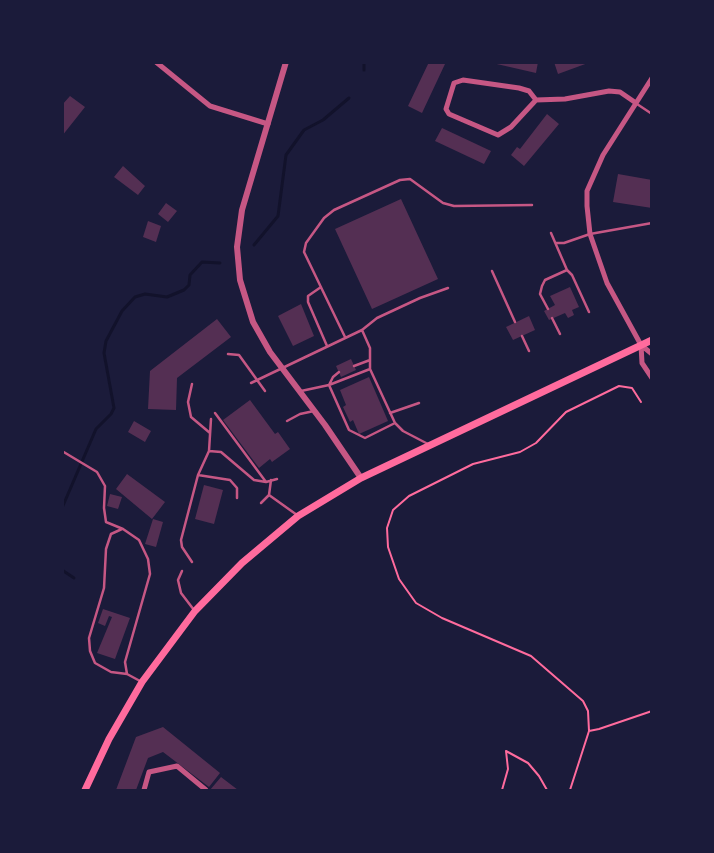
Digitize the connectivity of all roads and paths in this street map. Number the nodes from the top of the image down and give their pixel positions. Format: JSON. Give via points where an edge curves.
{"nodes":[{"id":1,"x":156,"y":62,"type":"edge"},
{"id":2,"x":286,"y":62,"type":"edge"},
{"id":3,"x":652,"y":78,"type":"edge"},
{"id":4,"x":536,"y":100,"type":"junction"},
{"id":5,"x":636,"y":103,"type":"junction"},
{"id":6,"x":652,"y":114,"type":"edge"},
{"id":7,"x":268,"y":124,"type":"junction"},
{"id":8,"x":532,"y":205,"type":"dead end"},
{"id":9,"x":652,"y":223,"type":"edge"},
{"id":10,"x":552,"y":233,"type":"dead end"},
{"id":11,"x":590,"y":234,"type":"junction"},
{"id":12,"x":556,"y":243,"type":"junction"},
{"id":13,"x":567,"y":270,"type":"junction"},
{"id":14,"x":492,"y":271,"type":"dead end"},
{"id":15,"x":321,"y":287,"type":"junction"},
{"id":16,"x":448,"y":288,"type":"dead end"},
{"id":17,"x":548,"y":309,"type":"dead end"},
{"id":18,"x":589,"y":312,"type":"dead end"},
{"id":19,"x":552,"y":318,"type":"dead end"},
{"id":20,"x":516,"y":322,"type":"dead end"},
{"id":21,"x":362,"y":330,"type":"junction"},
{"id":22,"x":560,"y":334,"type":"dead end"},
{"id":23,"x":522,"y":336,"type":"dead end"},
{"id":24,"x":345,"y":337,"type":"junction"},
{"id":25,"x":652,"y":340,"type":"edge"},
{"id":26,"x":641,"y":345,"type":"junction"},
{"id":27,"x":327,"y":346,"type":"junction"},
{"id":28,"x":529,"y":351,"type":"dead end"},
{"id":29,"x":228,"y":354,"type":"dead end"},
{"id":30,"x":652,"y":354,"type":"edge"},
{"id":31,"x":370,"y":360,"type":"junction"},
{"id":32,"x":354,"y":366,"type":"dead end"},
{"id":33,"x":281,"y":367,"type":"junction"},
{"id":34,"x":370,"y":369,"type":"junction"},
{"id":35,"x":339,"y":372,"type":"dead end"},
{"id":36,"x":652,"y":378,"type":"edge"},
{"id":37,"x":258,"y":380,"type":"junction"},
{"id":38,"x":251,"y":383,"type":"dead end"},
{"id":39,"x":192,"y":384,"type":"dead end"},
{"id":40,"x":329,"y":386,"type":"junction"},
{"id":41,"x":265,"y":391,"type":"dead end"},
{"id":42,"x":299,"y":391,"type":"junction"},
{"id":43,"x":640,"y":402,"type":"dead end"},
{"id":44,"x":419,"y":403,"type":"dead end"},
{"id":45,"x":314,"y":411,"type":"junction"},
{"id":46,"x":215,"y":413,"type":"dead end"},
{"id":47,"x":390,"y":413,"type":"junction"},
{"id":48,"x":211,"y":419,"type":"dead end"},
{"id":49,"x":287,"y":421,"type":"dead end"},
{"id":50,"x":395,"y":424,"type":"junction"},
{"id":51,"x":210,"y":433,"type":"junction"},
{"id":52,"x":432,"y":445,"type":"junction"},
{"id":53,"x":62,"y":451,"type":"edge"},
{"id":54,"x":209,"y":451,"type":"junction"},
{"id":55,"x":198,"y":475,"type":"junction"},
{"id":56,"x":361,"y":478,"type":"junction"},
{"id":57,"x":277,"y":479,"type":"dead end"},
{"id":58,"x":272,"y":480,"type":"junction"},
{"id":59,"x":266,"y":482,"type":"junction"},
{"id":60,"x":269,"y":495,"type":"junction"},
{"id":61,"x":237,"y":498,"type":"dead end"},
{"id":62,"x":261,"y":503,"type":"dead end"},
{"id":63,"x":298,"y":516,"type":"junction"},
{"id":64,"x":123,"y":529,"type":"junction"},
{"id":65,"x":192,"y":562,"type":"dead end"},
{"id":66,"x":182,"y":571,"type":"dead end"},
{"id":67,"x":195,"y":611,"type":"junction"},
{"id":68,"x":127,"y":674,"type":"junction"},
{"id":69,"x":142,"y":682,"type":"junction"},
{"id":70,"x":652,"y":711,"type":"edge"},
{"id":71,"x":588,"y":731,"type":"junction"},
{"id":72,"x":85,"y":790,"type":"edge"},
{"id":73,"x":144,"y":790,"type":"edge"},
{"id":74,"x":206,"y":790,"type":"edge"},
{"id":75,"x":502,"y":790,"type":"edge"},
{"id":76,"x":547,"y":790,"type":"edge"},
{"id":77,"x":570,"y":790,"type":"edge"}],
"edges":[{"from":1,"to":7,"type":"street","via":[[210,106]]},
{"from":2,"to":7,"type":"street"},
{"from":3,"to":5,"type":"street"},
{"from":4,"to":4,"type":"street","via":[[512,127],[498,135],[449,114],[446,109],[454,83],[463,80],[519,88],[529,91]]},
{"from":4,"to":5,"type":"street","via":[[565,99],[609,91],[620,92]]},
{"from":5,"to":6,"type":"lane"},
{"from":5,"to":11,"type":"street","via":[[592,175],[587,198]]},
{"from":7,"to":33,"type":"street","via":[[242,210],[238,256],[243,293],[254,322]]},
{"from":8,"to":15,"type":"lane","via":[[454,206],[443,203],[410,179],[400,180],[334,210],[324,218],[306,243],[304,252]]},
{"from":9,"to":11,"type":"lane"},
{"from":10,"to":12,"type":"lane"},
{"from":11,"to":12,"type":"lane"},
{"from":11,"to":26,"type":"street","via":[[607,283]]},
{"from":12,"to":13,"type":"lane"},
{"from":13,"to":17,"type":"lane","via":[[545,280],[542,286],[540,294]]},
{"from":13,"to":18,"type":"lane","via":[[572,274]]},
{"from":14,"to":20,"type":"lane"},
{"from":15,"to":24,"type":"lane"},
{"from":15,"to":27,"type":"lane","via":[[308,296],[308,302]]},
{"from":16,"to":21,"type":"lane","via":[[378,318]]},
{"from":19,"to":22,"type":"lane"},
{"from":21,"to":24,"type":"lane"},
{"from":21,"to":31,"type":"lane","via":[[370,348]]},
{"from":23,"to":28,"type":"lane"},
{"from":24,"to":27,"type":"lane"},
{"from":25,"to":26,"type":"main road"},
{"from":26,"to":30,"type":"street"},
{"from":26,"to":36,"type":"street","via":[[642,363]]},
{"from":26,"to":52,"type":"main road"},
{"from":27,"to":33,"type":"lane"},
{"from":29,"to":37,"type":"lane","via":[[239,355]]},
{"from":31,"to":32,"type":"lane"},
{"from":31,"to":34,"type":"lane"},
{"from":33,"to":37,"type":"lane"},
{"from":33,"to":42,"type":"street"},
{"from":34,"to":40,"type":"lane"},
{"from":34,"to":47,"type":"lane"},
{"from":35,"to":40,"type":"lane"},
{"from":37,"to":38,"type":"lane"},
{"from":37,"to":41,"type":"lane"},
{"from":39,"to":51,"type":"lane","via":[[188,402],[191,416]]},
{"from":40,"to":42,"type":"lane"},
{"from":40,"to":50,"type":"lane","via":[[349,430],[359,437],[365,438]]},
{"from":42,"to":45,"type":"street"},
{"from":43,"to":71,"type":"path","via":[[632,388],[619,386],[610,390],[566,412],[536,443],[520,452],[473,464],[409,496],[393,510],[387,528],[388,547],[399,579],[416,603],[442,618],[531,656],[583,701],[588,711]]},
{"from":44,"to":47,"type":"lane"},
{"from":45,"to":49,"type":"lane"},
{"from":45,"to":56,"type":"street"},
{"from":46,"to":59,"type":"lane"},
{"from":47,"to":50,"type":"lane"},
{"from":48,"to":51,"type":"lane"},
{"from":50,"to":52,"type":"lane"},
{"from":51,"to":54,"type":"lane"},
{"from":52,"to":56,"type":"main road"},
{"from":53,"to":64,"type":"lane","via":[[97,472],[105,486],[106,522]]},
{"from":54,"to":55,"type":"lane"},
{"from":54,"to":59,"type":"lane","via":[[221,452],[254,480]]},
{"from":55,"to":61,"type":"lane","via":[[230,480],[236,488]]},
{"from":55,"to":65,"type":"lane","via":[[181,540]]},
{"from":56,"to":63,"type":"main road"},
{"from":57,"to":58,"type":"lane"},
{"from":58,"to":59,"type":"lane"},
{"from":58,"to":60,"type":"lane"},
{"from":60,"to":62,"type":"lane"},
{"from":60,"to":63,"type":"lane"},
{"from":63,"to":67,"type":"main road","via":[[242,563]]},
{"from":64,"to":68,"type":"lane","via":[[139,540],[148,559],[150,574],[125,662]]},
{"from":64,"to":68,"type":"lane","via":[[111,534],[106,548],[104,588],[89,638],[95,663],[111,672]]},
{"from":66,"to":67,"type":"lane","via":[[178,580],[180,593]]},
{"from":67,"to":69,"type":"main road"},
{"from":68,"to":69,"type":"lane"},
{"from":69,"to":72,"type":"main road","via":[[108,739]]},
{"from":70,"to":71,"type":"path"},
{"from":71,"to":77,"type":"path"},
{"from":73,"to":74,"type":"street","via":[[149,772],[177,766]]},
{"from":75,"to":76,"type":"path","via":[[508,769],[506,751],[528,764]]}]}
